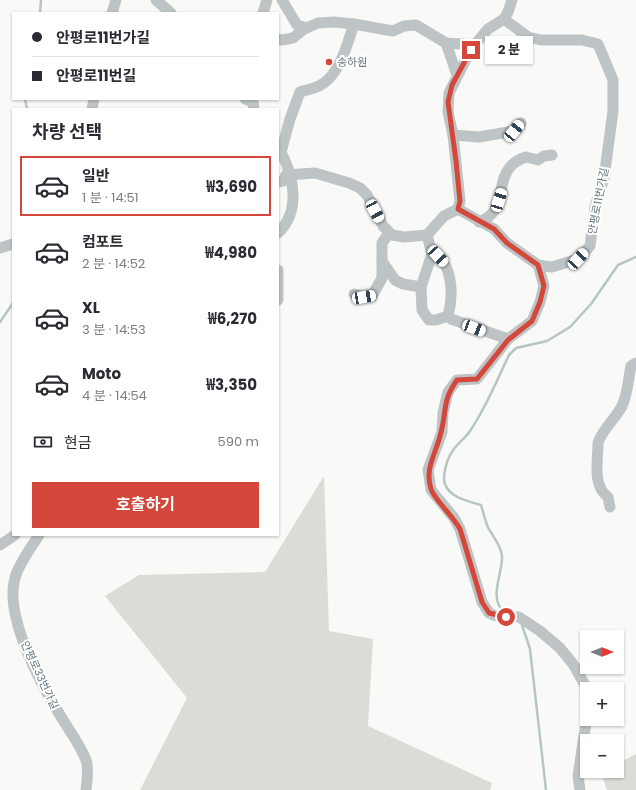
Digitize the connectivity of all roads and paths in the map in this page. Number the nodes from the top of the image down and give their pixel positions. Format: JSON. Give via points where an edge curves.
{"nodes":[{"id":1,"x":116,"y":0,"type":"edge"},
{"id":2,"x":156,"y":0,"type":"edge"},
{"id":3,"x":266,"y":0,"type":"edge"},
{"id":4,"x":282,"y":0,"type":"edge"},
{"id":5,"x":512,"y":0,"type":"edge"},
{"id":6,"x":112,"y":12,"type":"edge"},
{"id":7,"x":170,"y":12,"type":"edge"},
{"id":8,"x":263,"y":12,"type":"edge"},
{"id":9,"x":504,"y":18,"type":"junction"},
{"id":10,"x":354,"y":24,"type":"junction"},
{"id":11,"x":307,"y":28,"type":"junction"},
{"id":12,"x":279,"y":39,"type":"edge"},
{"id":13,"x":446,"y":43,"type":"junction"},
{"id":14,"x":475,"y":45,"type":"junction"},
{"id":15,"x":457,"y":75,"type":"junction"},
{"id":16,"x":248,"y":100,"type":"edge"},
{"id":17,"x":254,"y":108,"type":"edge"},
{"id":18,"x":521,"y":123,"type":"dead end"},
{"id":19,"x":453,"y":135,"type":"junction"},
{"id":20,"x":280,"y":148,"type":"edge"},
{"id":21,"x":552,"y":155,"type":"dead end"},
{"id":22,"x":291,"y":175,"type":"junction"},
{"id":23,"x":279,"y":182,"type":"edge"},
{"id":24,"x":458,"y":209,"type":"junction"},
{"id":25,"x":479,"y":222,"type":"junction"},
{"id":26,"x":279,"y":232,"type":"edge"},
{"id":27,"x":389,"y":233,"type":"junction"},
{"id":28,"x":427,"y":235,"type":"junction"},
{"id":29,"x":12,"y":244,"type":"edge"},
{"id":30,"x":0,"y":248,"type":"edge"},
{"id":31,"x":432,"y":254,"type":"junction"},
{"id":32,"x":382,"y":261,"type":"junction"},
{"id":33,"x":538,"y":265,"type":"junction"},
{"id":34,"x":421,"y":287,"type":"junction"},
{"id":35,"x":354,"y":294,"type":"dead end"},
{"id":36,"x":448,"y":316,"type":"junction"},
{"id":37,"x":508,"y":340,"type":"junction"},
{"id":38,"x":636,"y":363,"type":"edge"},
{"id":39,"x":610,"y":507,"type":"dead end"},
{"id":40,"x":14,"y":536,"type":"edge"},
{"id":41,"x":38,"y":536,"type":"edge"},
{"id":42,"x":0,"y":546,"type":"edge"},
{"id":43,"x":583,"y":682,"type":"edge"},
{"id":44,"x":586,"y":726,"type":"edge"},
{"id":45,"x":87,"y":787,"type":"edge"},
{"id":46,"x":580,"y":790,"type":"edge"}],
"edges":[{"from":1,"to":6,"type":"street"},
{"from":2,"to":7,"type":"street"},
{"from":3,"to":8,"type":"street"},
{"from":4,"to":11,"type":"street","via":[[297,25]]},
{"from":5,"to":9,"type":"street"},
{"from":9,"to":14,"type":"street","via":[[488,29]]},
{"from":9,"to":33,"type":"street","name":"안평로11번가길","via":[[528,37],[541,40],[582,40],[598,44],[613,80],[613,111],[604,178],[595,207],[590,246],[578,259],[552,267]]},
{"from":10,"to":11,"type":"street","via":[[318,23]]},
{"from":10,"to":13,"type":"street","via":[[393,31],[404,26],[416,25]]},
{"from":10,"to":20,"type":"street","via":[[341,61],[330,78],[320,86],[300,92]]},
{"from":11,"to":12,"type":"street","via":[[293,38]]},
{"from":13,"to":14,"type":"street"},
{"from":13,"to":15,"type":"street"},
{"from":14,"to":15,"type":"street"},
{"from":15,"to":19,"type":"street","via":[[448,102]]},
{"from":16,"to":17,"type":"street","via":[[253,102]]},
{"from":18,"to":19,"type":"street","via":[[514,131],[479,137]]},
{"from":19,"to":24,"type":"street","via":[[460,201]]},
{"from":20,"to":22,"type":"street"},
{"from":21,"to":25,"type":"street","via":[[538,160],[526,157],[509,168],[496,211]]},
{"from":22,"to":23,"type":"street","via":[[286,175],[283,181]]},
{"from":22,"to":26,"type":"street","via":[[291,215]]},
{"from":22,"to":27,"type":"street","via":[[319,174],[360,188],[367,195]]},
{"from":24,"to":25,"type":"street"},
{"from":24,"to":28,"type":"street","via":[[444,216]]},
{"from":25,"to":33,"type":"street","via":[[494,229],[507,243]]},
{"from":27,"to":28,"type":"street","via":[[404,237]]},
{"from":27,"to":32,"type":"street","via":[[382,243]]},
{"from":28,"to":31,"type":"street"},
{"from":29,"to":30,"type":"street"},
{"from":31,"to":34,"type":"street"},
{"from":31,"to":36,"type":"street","via":[[444,263],[449,276]]},
{"from":32,"to":34,"type":"street","via":[[395,280]]},
{"from":32,"to":35,"type":"street","via":[[382,278],[372,296]]},
{"from":33,"to":37,"type":"street","via":[[544,286],[540,302],[532,321]]},
{"from":34,"to":36,"type":"street","via":[[422,310],[429,320]]},
{"from":36,"to":37,"type":"street"},
{"from":37,"to":43,"type":"street","via":[[477,379],[457,380],[448,392],[442,432],[428,470],[431,490],[460,529],[482,602],[489,613],[519,617],[540,631],[565,653]]},
{"from":38,"to":39,"type":"street","via":[[631,366],[628,391],[623,404],[598,443],[598,484],[602,493],[608,497]]},
{"from":40,"to":42,"type":"street"},
{"from":41,"to":45,"type":"street","name":"안평로33번가길","via":[[15,577],[13,594],[17,622],[47,693],[86,760]]},
{"from":44,"to":46,"type":"street","via":[[578,776]]}]}
